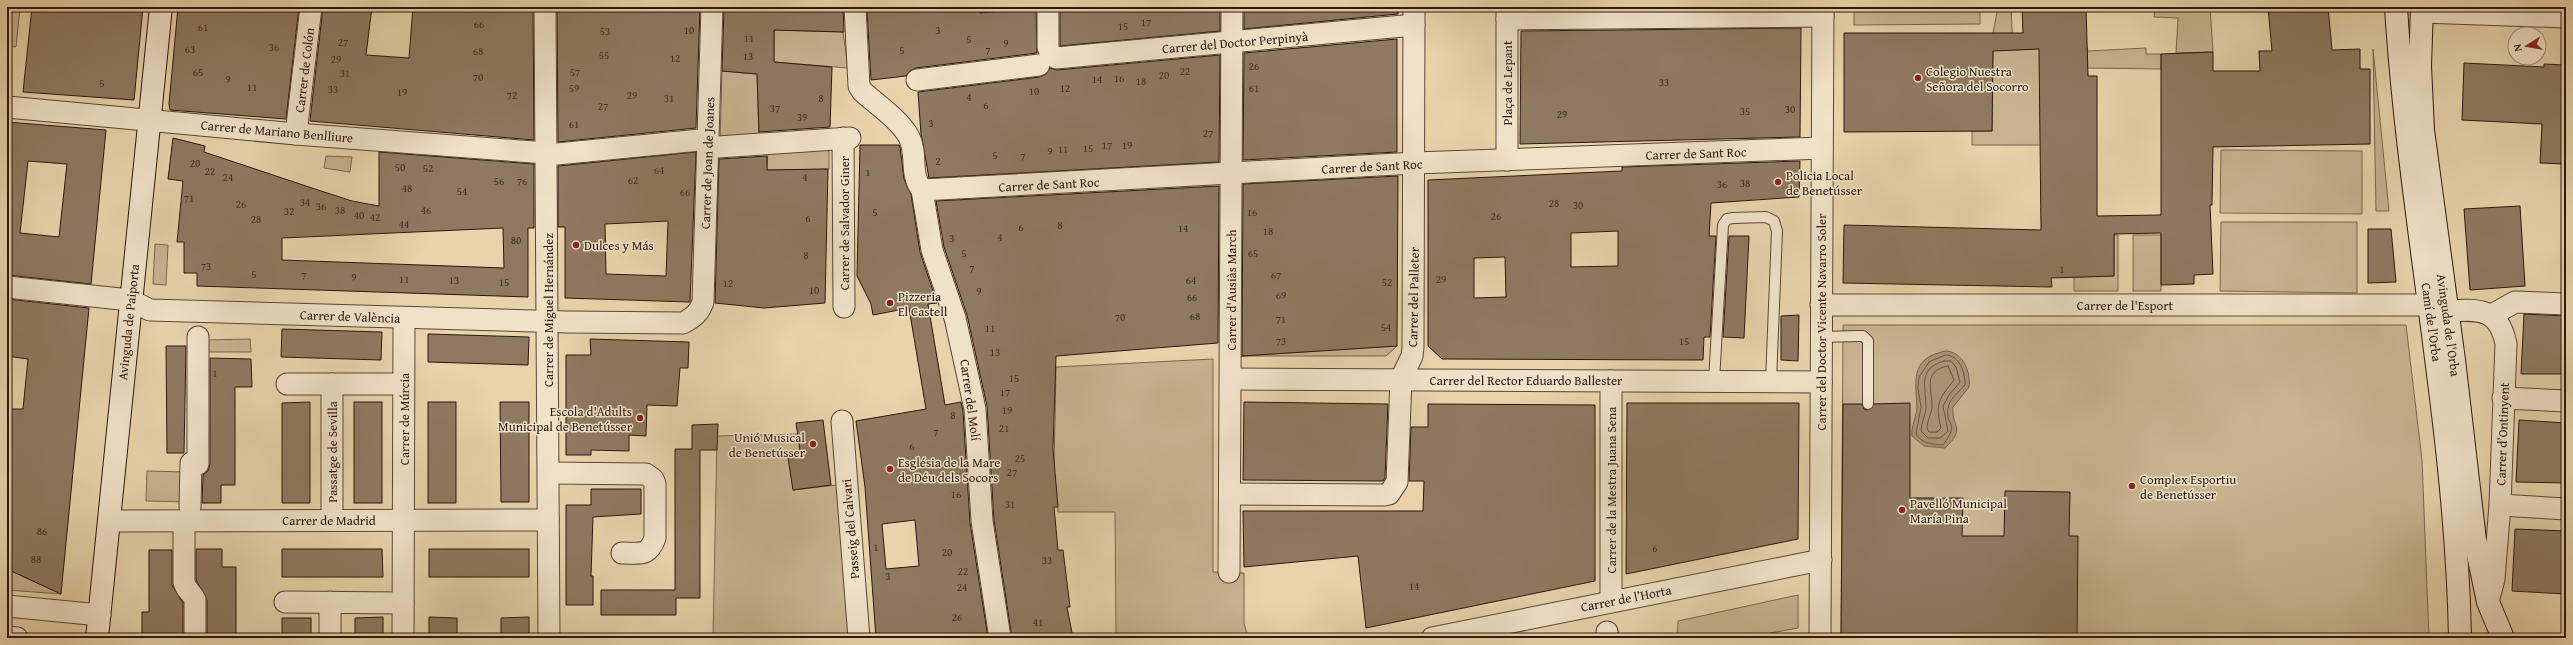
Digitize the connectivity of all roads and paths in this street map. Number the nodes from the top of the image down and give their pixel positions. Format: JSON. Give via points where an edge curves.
{"nodes":[{"id":1,"x":160,"y":7,"type":"edge"},
{"id":2,"x":311,"y":7,"type":"edge"},
{"id":3,"x":545,"y":7,"type":"edge"},
{"id":4,"x":712,"y":7,"type":"edge"},
{"id":5,"x":855,"y":7,"type":"edge"},
{"id":6,"x":1048,"y":7,"type":"edge"},
{"id":7,"x":1232,"y":7,"type":"edge"},
{"id":8,"x":2396,"y":7,"type":"edge"},
{"id":9,"x":2422,"y":10,"type":"edge"},
{"id":10,"x":1823,"y":12,"type":"edge"},
{"id":11,"x":2528,"y":12,"type":"edge"},
{"id":12,"x":1507,"y":13,"type":"edge"},
{"id":13,"x":1414,"y":16,"type":"edge"},
{"id":14,"x":2566,"y":17,"type":"edge"},
{"id":15,"x":1232,"y":42,"type":"junction"},
{"id":16,"x":1047,"y":61,"type":"junction"},
{"id":17,"x":917,"y":80,"type":"dead end"},
{"id":18,"x":7,"y":107,"type":"edge"},
{"id":19,"x":149,"y":120,"type":"junction"},
{"id":20,"x":296,"y":134,"type":"junction"},
{"id":21,"x":847,"y":138,"type":"joint"},
{"id":22,"x":1822,"y":148,"type":"junction"},
{"id":23,"x":552,"y":154,"type":"junction"},
{"id":24,"x":1507,"y":160,"type":"junction"},
{"id":25,"x":1415,"y":163,"type":"junction"},
{"id":26,"x":1232,"y":174,"type":"junction"},
{"id":27,"x":922,"y":190,"type":"junction"},
{"id":28,"x":7,"y":287,"type":"edge"},
{"id":29,"x":130,"y":300,"type":"junction"},
{"id":30,"x":1821,"y":304,"type":"junction"},
{"id":31,"x":2566,"y":304,"type":"edge"},
{"id":32,"x":844,"y":307,"type":"dead end"},
{"id":33,"x":2438,"y":308,"type":"junction"},
{"id":34,"x":2492,"y":315,"type":"junction"},
{"id":35,"x":694,"y":317,"type":"joint"},
{"id":36,"x":404,"y":318,"type":"junction"},
{"id":37,"x":549,"y":322,"type":"junction"},
{"id":38,"x":198,"y":337,"type":"dead end"},
{"id":39,"x":1821,"y":337,"type":"junction"},
{"id":40,"x":1231,"y":379,"type":"junction"},
{"id":41,"x":1401,"y":379,"type":"junction"},
{"id":42,"x":1611,"y":381,"type":"junction"},
{"id":43,"x":1714,"y":381,"type":"junction"},
{"id":44,"x":1771,"y":381,"type":"junction"},
{"id":45,"x":1821,"y":382,"type":"junction"},
{"id":46,"x":287,"y":384,"type":"dead end"},
{"id":47,"x":332,"y":384,"type":"junction"},
{"id":48,"x":403,"y":384,"type":"junction"},
{"id":49,"x":2503,"y":398,"type":"junction"},
{"id":50,"x":2566,"y":401,"type":"edge"},
{"id":51,"x":1868,"y":404,"type":"dead end"},
{"id":52,"x":842,"y":421,"type":"dead end"},
{"id":53,"x":549,"y":473,"type":"junction"},
{"id":54,"x":1230,"y":494,"type":"junction"},
{"id":55,"x":2500,"y":505,"type":"junction"},
{"id":56,"x":2566,"y":509,"type":"edge"},
{"id":57,"x":187,"y":514,"type":"junction"},
{"id":58,"x":332,"y":520,"type":"junction"},
{"id":59,"x":404,"y":520,"type":"junction"},
{"id":60,"x":548,"y":520,"type":"junction"},
{"id":61,"x":109,"y":521,"type":"junction"},
{"id":62,"x":622,"y":553,"type":"dead end"},
{"id":63,"x":1821,"y":560,"type":"junction"},
{"id":64,"x":1229,"y":572,"type":"dead end"},
{"id":65,"x":1611,"y":600,"type":"junction"},
{"id":66,"x":285,"y":602,"type":"dead end"},
{"id":67,"x":330,"y":602,"type":"junction"},
{"id":68,"x":2488,"y":602,"type":"junction"},
{"id":69,"x":403,"y":603,"type":"junction"},
{"id":70,"x":7,"y":606,"type":"edge"},
{"id":71,"x":100,"y":615,"type":"junction"},
{"id":72,"x":7,"y":637,"type":"edge"},
{"id":73,"x":17,"y":638,"type":"edge"},
{"id":74,"x":97,"y":638,"type":"edge"},
{"id":75,"x":195,"y":638,"type":"edge"},
{"id":76,"x":330,"y":638,"type":"edge"},
{"id":77,"x":403,"y":638,"type":"edge"},
{"id":78,"x":549,"y":638,"type":"edge"},
{"id":79,"x":859,"y":638,"type":"edge"},
{"id":80,"x":1000,"y":638,"type":"edge"},
{"id":81,"x":1432,"y":638,"type":"edge"},
{"id":82,"x":1820,"y":638,"type":"edge"},
{"id":83,"x":2460,"y":638,"type":"edge"},
{"id":84,"x":2503,"y":638,"type":"edge"}],
"edges":[{"from":1,"to":19,"type":"street","name":"Avinguda de Paiporta"},
{"from":2,"to":20,"type":"street","name":"Carrer de Colón"},
{"from":3,"to":23,"type":"street","name":"Carrer de Miguel Hernández"},
{"from":4,"to":35,"type":"street","name":"Carrer de Joan de Joanes","via":[[702,302]]},
{"from":5,"to":27,"type":"street","name":"Carrer del Molí","via":[[857,69],[862,92],[909,137],[913,170],[917,184]]},
{"from":6,"to":16,"type":"street","via":[[1050,53]]},
{"from":7,"to":15,"type":"street","name":"Carrer d'Ausiàs March"},
{"from":8,"to":33,"type":"street","name":"Camí de l'Orba","via":[[2401,93]]},
{"from":9,"to":11,"type":"street"},
{"from":9,"to":33,"type":"street","name":"Avinguda de l'Orba","via":[[2420,66],[2423,130]]},
{"from":10,"to":12,"type":"street"},
{"from":10,"to":22,"type":"street","name":"Carrer del Doctor Vicente Navarro Soler"},
{"from":11,"to":14,"type":"street"},
{"from":12,"to":24,"type":"street","name":"Plaça de Lepant"},
{"from":13,"to":15,"type":"street","name":"Carrer del Doctor Perpinyà"},
{"from":13,"to":25,"type":"street","name":"Carrer del Palleter"},
{"from":15,"to":16,"type":"street","name":"Carrer del Doctor Perpinyà"},
{"from":15,"to":26,"type":"street","name":"Carrer d'Ausiàs March"},
{"from":16,"to":17,"type":"street","name":"Carrer del Doctor Perpinyà"},
{"from":18,"to":19,"type":"street","name":"Carrer de Mariano Benlliure"},
{"from":19,"to":20,"type":"street","name":"Carrer de Mariano Benlliure"},
{"from":19,"to":29,"type":"street","name":"Avinguda de Paiporta"},
{"from":20,"to":23,"type":"street","name":"Carrer de Mariano Benlliure"},
{"from":21,"to":23,"type":"street","name":"Carrer de Mariano Benlliure"},
{"from":21,"to":32,"type":"street","name":"Carrer de Salvador Giner"},
{"from":22,"to":24,"type":"street","name":"Carrer de Sant Roc"},
{"from":22,"to":30,"type":"street","name":"Carrer del Doctor Vicente Navarro Soler"},
{"from":23,"to":37,"type":"street","name":"Carrer de Miguel Hernández"},
{"from":24,"to":25,"type":"street","name":"Carrer de Sant Roc"},
{"from":25,"to":26,"type":"street","name":"Carrer de Sant Roc"},
{"from":25,"to":41,"type":"street","name":"Carrer del Palleter","via":[[1413,352]]},
{"from":26,"to":27,"type":"street","name":"Carrer de Sant Roc"},
{"from":26,"to":40,"type":"street","name":"Carrer d'Ausiàs March"},
{"from":27,"to":80,"type":"street","name":"Carrer del Molí","via":[[932,250],[955,318],[975,409],[982,521]]},
{"from":28,"to":29,"type":"street","name":"Carrer de València"},
{"from":29,"to":36,"type":"street","name":"Carrer de València","via":[[150,310]]},
{"from":29,"to":61,"type":"street","name":"Avinguda de Paiporta"},
{"from":30,"to":33,"type":"street","name":"Carrer de l'Esport"},
{"from":30,"to":39,"type":"street","name":"Carrer del Doctor Vicente Navarro Soler"},
{"from":31,"to":34,"type":"street","via":[[2515,302]]},
{"from":33,"to":34,"type":"street","via":[[2475,309]]},
{"from":33,"to":68,"type":"street","name":"Avinguda de l'Orba","via":[[2475,540]]},
{"from":33,"to":83,"type":"street","name":"Camí de l'Orba","via":[[2459,590]]},
{"from":34,"to":49,"type":"street","name":"Carrer d’Ontinyent","via":[[2503,328],[2506,344]]},
{"from":35,"to":37,"type":"street","name":"Carrer de València","via":[[675,324]]},
{"from":36,"to":37,"type":"street","name":"Carrer de València"},
{"from":36,"to":48,"type":"street","name":"Carrer de Múrcia"},
{"from":37,"to":53,"type":"street","name":"Carrer de Miguel Hernández"},
{"from":38,"to":57,"type":"street","via":[[198,464],[191,464]]},
{"from":39,"to":45,"type":"street","name":"Carrer del Doctor Vicente Navarro Soler"},
{"from":39,"to":51,"type":"lane","via":[[1864,336],[1868,341]]},
{"from":40,"to":41,"type":"street","name":"Carrer del Rector Eduardo Ballester"},
{"from":40,"to":54,"type":"street","name":"Carrer d'Ausiàs March"},
{"from":41,"to":42,"type":"street","name":"Carrer del Rector Eduardo Ballester"},
{"from":41,"to":54,"type":"street","name":"Carrer del Palleter","via":[[1398,477],[1395,487],[1389,494]]},
{"from":42,"to":43,"type":"street","name":"Carrer del Rector Eduardo Ballester"},
{"from":42,"to":65,"type":"street","name":"Carrer de la Mestra Juana Sena"},
{"from":43,"to":44,"type":"street","name":"Carrer del Rector Eduardo Ballester"},
{"from":43,"to":44,"type":"lane","via":[[1723,225],[1727,219],[1766,217],[1774,221],[1777,231]]},
{"from":44,"to":45,"type":"street","name":"Carrer del Rector Eduardo Ballester"},
{"from":45,"to":63,"type":"street","name":"Carrer del Doctor Vicente Navarro Soler"},
{"from":46,"to":47,"type":"street","name":"Passatge de Sevilla"},
{"from":47,"to":48,"type":"street","name":"Passatge de Sevilla"},
{"from":47,"to":58,"type":"street","name":"Passatge de Sevilla"},
{"from":48,"to":59,"type":"street","name":"Carrer de Múrcia"},
{"from":49,"to":50,"type":"street"},
{"from":49,"to":55,"type":"street","name":"Carrer d’Ontinyent"},
{"from":52,"to":79,"type":"street","name":"Passeig del Calvari"},
{"from":53,"to":60,"type":"street","name":"Carrer de Miguel Hernández"},
{"from":53,"to":62,"type":"street","via":[[646,474],[653,479],[655,538],[649,550],[644,553]]},
{"from":54,"to":64,"type":"street","name":"Carrer d'Ausiàs March"},
{"from":55,"to":56,"type":"street"},
{"from":55,"to":68,"type":"street","name":"Carrer d’Ontinyent","via":[[2494,579]]},
{"from":57,"to":58,"type":"street","name":"Carrer de Madrid"},
{"from":57,"to":61,"type":"street","name":"Carrer de Madrid"},
{"from":57,"to":75,"type":"street","via":[[184,582],[187,591],[195,600]]},
{"from":58,"to":59,"type":"street","name":"Carrer de Madrid"},
{"from":59,"to":60,"type":"street","name":"Carrer de Madrid"},
{"from":59,"to":69,"type":"street","name":"Carrer de Múrcia"},
{"from":60,"to":78,"type":"street","name":"Carrer de Miguel Hernández"},
{"from":61,"to":71,"type":"street","name":"Avinguda de Paiporta"},
{"from":63,"to":65,"type":"street","name":"Carrer de l’Horta"},
{"from":63,"to":82,"type":"street","name":"Carrer del Doctor Vicente Navarro Soler"},
{"from":65,"to":81,"type":"street","name":"Carrer de l’Horta"},
{"from":66,"to":67,"type":"street"},
{"from":67,"to":69,"type":"street"},
{"from":67,"to":76,"type":"street"},
{"from":68,"to":84,"type":"street","name":"Avinguda de l'Orba"},
{"from":69,"to":77,"type":"street","name":"Carrer de Múrcia"},
{"from":70,"to":71,"type":"street"},
{"from":71,"to":74,"type":"street","name":"Avinguda de Paiporta"},
{"from":72,"to":73,"type":"street"}]}
